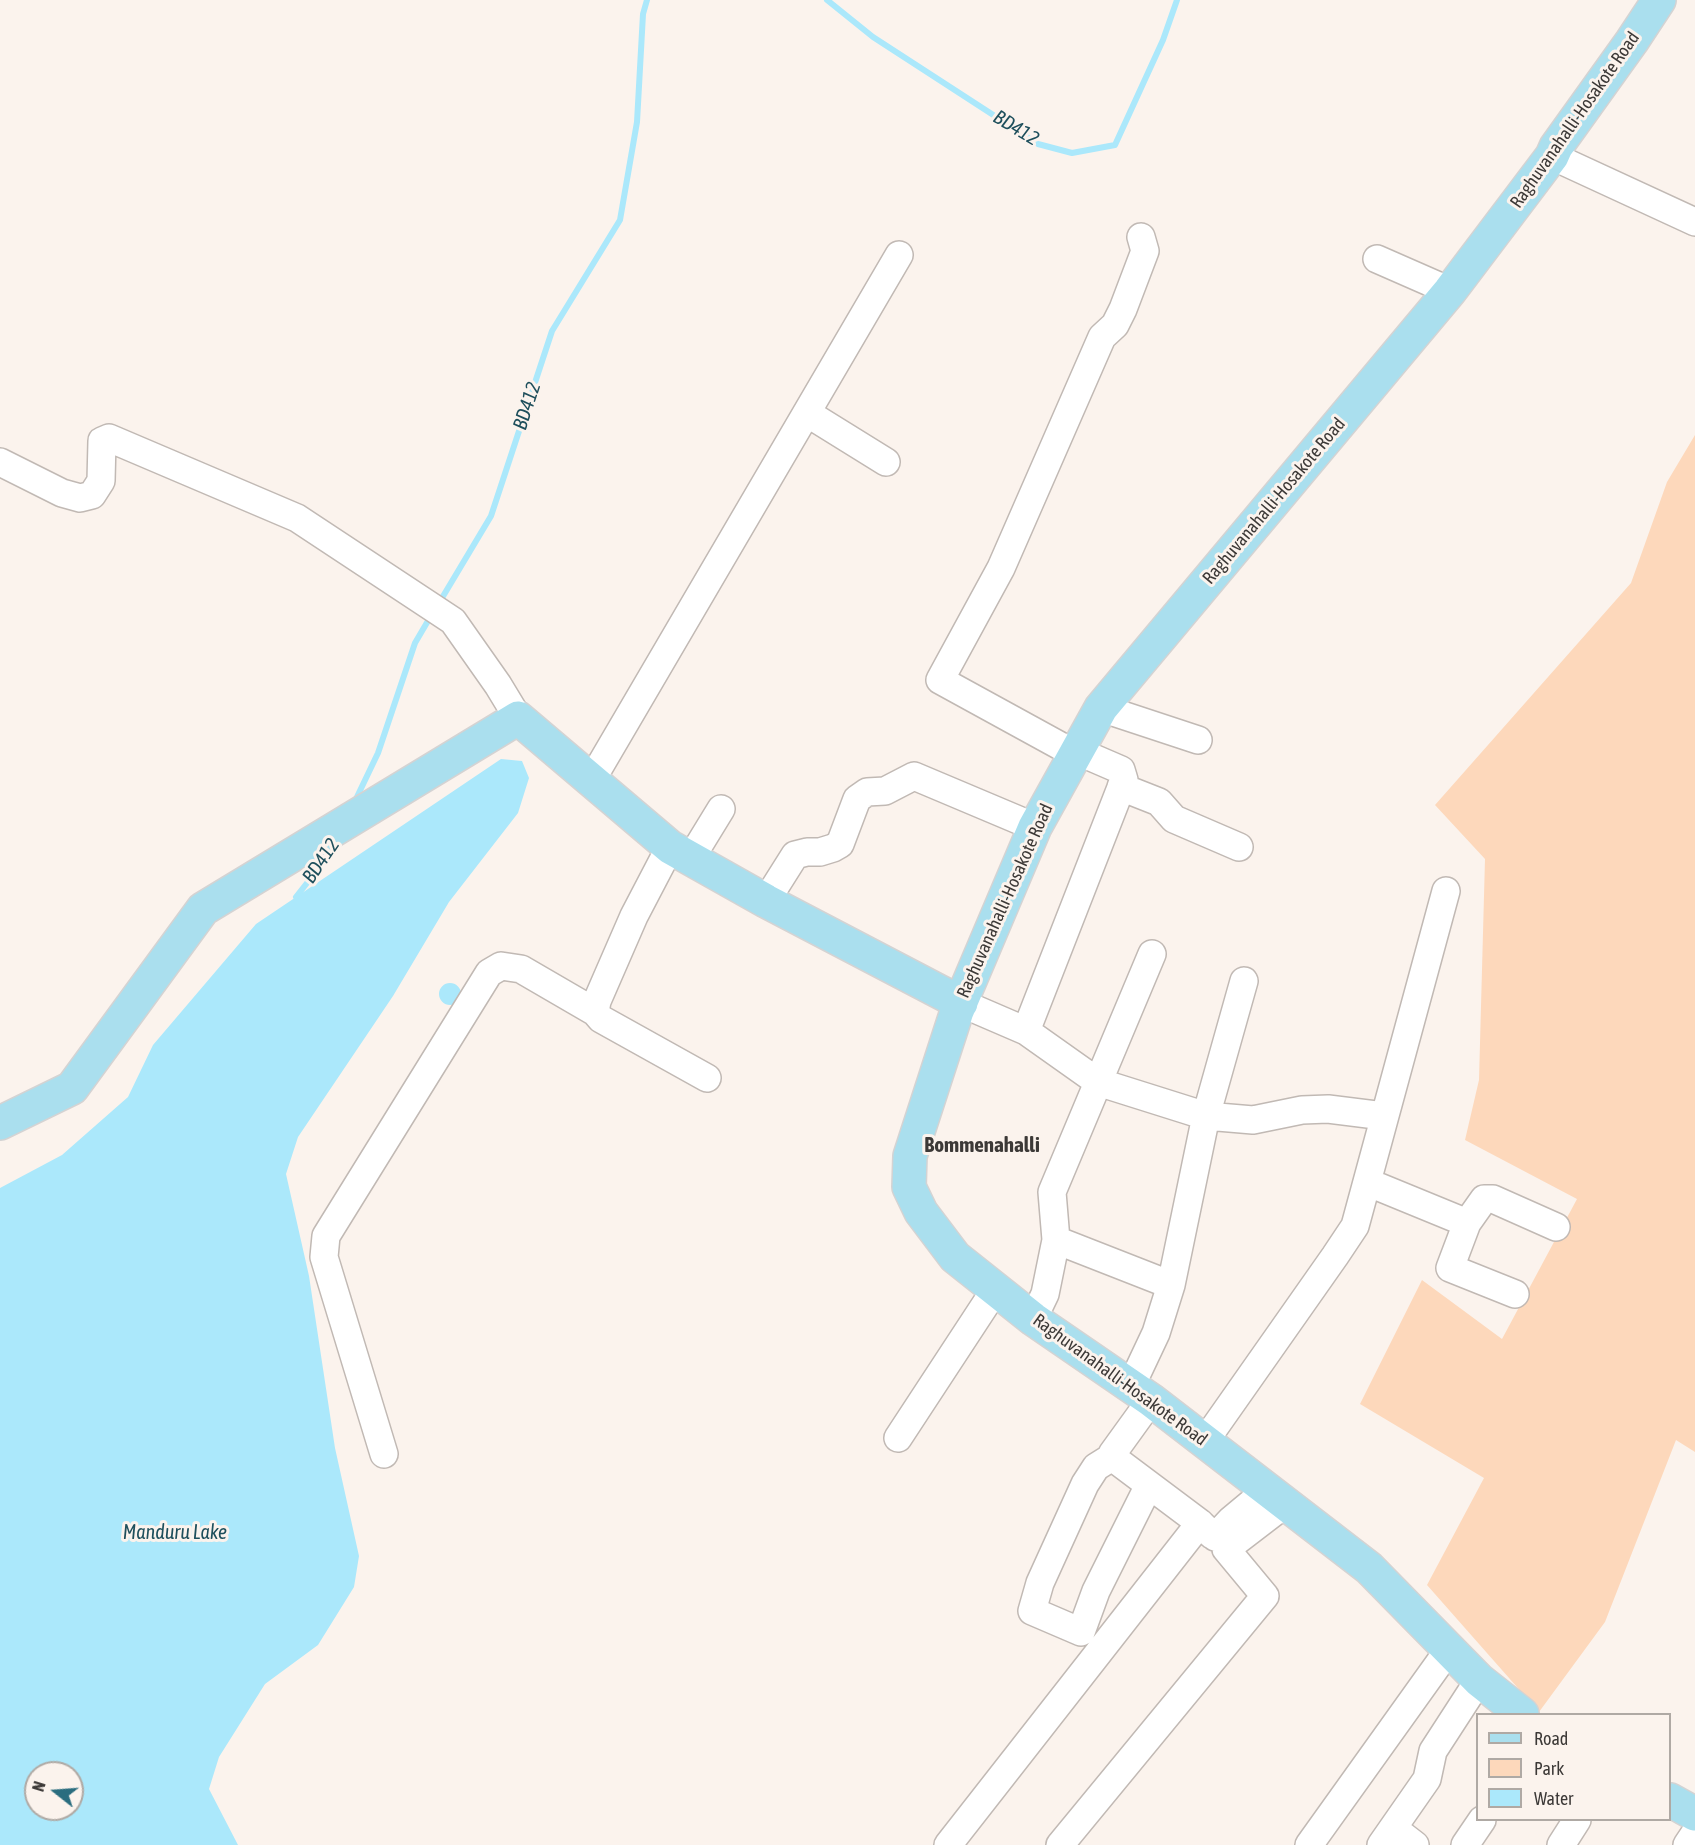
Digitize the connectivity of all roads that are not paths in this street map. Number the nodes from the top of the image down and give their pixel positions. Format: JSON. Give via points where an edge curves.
{"nodes":[{"id":1,"x":1659,"y":0,"type":"edge"},
{"id":2,"x":1552,"y":156,"type":"junction"},
{"id":3,"x":1695,"y":222,"type":"edge"},
{"id":4,"x":1141,"y":237,"type":"dead end"},
{"id":5,"x":899,"y":255,"type":"dead end"},
{"id":6,"x":1377,"y":259,"type":"dead end"},
{"id":7,"x":1450,"y":291,"type":"junction"},
{"id":8,"x":807,"y":413,"type":"junction"},
{"id":9,"x":0,"y":462,"type":"edge"},
{"id":10,"x":886,"y":462,"type":"dead end"},
{"id":11,"x":1101,"y":708,"type":"junction"},
{"id":12,"x":518,"y":718,"type":"junction"},
{"id":13,"x":1198,"y":740,"type":"dead end"},
{"id":14,"x":1076,"y":752,"type":"junction"},
{"id":15,"x":591,"y":781,"type":"junction"},
{"id":16,"x":1121,"y":788,"type":"junction"},
{"id":17,"x":721,"y":809,"type":"dead end"},
{"id":18,"x":1035,"y":827,"type":"junction"},
{"id":19,"x":1239,"y":847,"type":"dead end"},
{"id":20,"x":680,"y":853,"type":"junction"},
{"id":21,"x":1446,"y":891,"type":"dead end"},
{"id":22,"x":769,"y":897,"type":"junction"},
{"id":23,"x":1152,"y":954,"type":"dead end"},
{"id":24,"x":1244,"y":981,"type":"dead end"},
{"id":25,"x":961,"y":1003,"type":"junction"},
{"id":26,"x":595,"y":1012,"type":"junction"},
{"id":27,"x":1026,"y":1031,"type":"junction"},
{"id":28,"x":707,"y":1078,"type":"dead end"},
{"id":29,"x":1098,"y":1082,"type":"junction"},
{"id":30,"x":1206,"y":1116,"type":"junction"},
{"id":31,"x":1384,"y":1116,"type":"junction"},
{"id":32,"x":0,"y":1123,"type":"edge"},
{"id":33,"x":1366,"y":1182,"type":"junction"},
{"id":34,"x":1467,"y":1223,"type":"junction"},
{"id":35,"x":1556,"y":1227,"type":"dead end"},
{"id":36,"x":1056,"y":1240,"type":"junction"},
{"id":37,"x":1171,"y":1285,"type":"junction"},
{"id":38,"x":995,"y":1290,"type":"junction"},
{"id":39,"x":1515,"y":1294,"type":"dead end"},
{"id":40,"x":1033,"y":1319,"type":"junction"},
{"id":41,"x":1141,"y":1393,"type":"junction"},
{"id":42,"x":898,"y":1438,"type":"dead end"},
{"id":43,"x":1205,"y":1441,"type":"junction"},
{"id":44,"x":384,"y":1454,"type":"dead end"},
{"id":45,"x":1112,"y":1457,"type":"junction"},
{"id":46,"x":1149,"y":1485,"type":"junction"},
{"id":47,"x":1277,"y":1497,"type":"junction"},
{"id":48,"x":1214,"y":1537,"type":"junction"},
{"id":49,"x":1450,"y":1648,"type":"junction"},
{"id":50,"x":1479,"y":1680,"type":"junction"},
{"id":51,"x":1521,"y":1713,"type":"edge"},
{"id":52,"x":1671,"y":1801,"type":"edge"},
{"id":53,"x":1695,"y":1814,"type":"edge"},
{"id":54,"x":1481,"y":1821,"type":"edge"},
{"id":55,"x":1576,"y":1821,"type":"edge"},
{"id":56,"x":1695,"y":1833,"type":"edge"},
{"id":57,"x":1387,"y":1836,"type":"edge"},
{"id":58,"x":948,"y":1845,"type":"edge"},
{"id":59,"x":1060,"y":1845,"type":"edge"},
{"id":60,"x":1310,"y":1845,"type":"edge"},
{"id":61,"x":1415,"y":1845,"type":"edge"},
{"id":62,"x":1465,"y":1845,"type":"edge"},
{"id":63,"x":1561,"y":1845,"type":"edge"},
{"id":64,"x":1687,"y":1845,"type":"edge"}],
"edges":[{"from":1,"to":2,"type":"main road","name":"Raghuvanahalli-Hosakote Road"},
{"from":2,"to":3,"type":"street"},
{"from":2,"to":7,"type":"main road","name":"Raghuvanahalli-Hosakote Road"},
{"from":4,"to":14,"type":"street","via":[[1145,250],[1123,309],[1115,325],[1102,337],[1001,568],[940,680]]},
{"from":5,"to":8,"type":"street"},
{"from":6,"to":7,"type":"street"},
{"from":7,"to":11,"type":"main road","name":"Raghuvanahalli-Hosakote Road"},
{"from":8,"to":10,"type":"street"},
{"from":8,"to":15,"type":"street"},
{"from":9,"to":12,"type":"street","via":[[80,498],[92,495],[100,481],[102,441],[109,438],[297,518],[453,621]]},
{"from":11,"to":13,"type":"street"},
{"from":11,"to":14,"type":"main road","name":"Raghuvanahalli-Hosakote Road"},
{"from":12,"to":15,"type":"main road"},
{"from":12,"to":32,"type":"main road","via":[[203,909],[72,1088]]},
{"from":14,"to":16,"type":"street","via":[[1121,770]]},
{"from":14,"to":18,"type":"main road","name":"Raghuvanahalli-Hosakote Road"},
{"from":15,"to":20,"type":"main road"},
{"from":16,"to":19,"type":"street","via":[[1159,802],[1174,819]]},
{"from":16,"to":27,"type":"street"},
{"from":17,"to":20,"type":"street"},
{"from":18,"to":22,"type":"street","via":[[914,776],[885,791],[867,792],[857,799],[840,844],[833,849],[795,855]]},
{"from":18,"to":25,"type":"main road","name":"Raghuvanahalli-Hosakote Road"},
{"from":20,"to":22,"type":"main road"},
{"from":20,"to":26,"type":"street","via":[[634,916]]},
{"from":21,"to":31,"type":"street"},
{"from":22,"to":25,"type":"main road"},
{"from":23,"to":29,"type":"street"},
{"from":24,"to":30,"type":"street"},
{"from":25,"to":27,"type":"street"},
{"from":25,"to":38,"type":"main road","name":"Raghuvanahalli-Hosakote Road","via":[[910,1156],[909,1187],[921,1212],[955,1257]]},
{"from":26,"to":28,"type":"street"},
{"from":26,"to":44,"type":"street","via":[[520,969],[501,966],[489,973],[326,1236],[324,1257]]},
{"from":27,"to":29,"type":"street"},
{"from":29,"to":30,"type":"street"},
{"from":29,"to":36,"type":"street","via":[[1052,1192]]},
{"from":30,"to":31,"type":"street","via":[[1253,1120],[1328,1109]]},
{"from":30,"to":37,"type":"street"},
{"from":31,"to":33,"type":"street"},
{"from":33,"to":34,"type":"street"},
{"from":33,"to":43,"type":"street","via":[[1355,1226]]},
{"from":34,"to":35,"type":"street","via":[[1484,1199],[1493,1199]]},
{"from":34,"to":39,"type":"street","via":[[1450,1268]]},
{"from":36,"to":37,"type":"street"},
{"from":36,"to":40,"type":"street","via":[[1046,1294]]},
{"from":37,"to":41,"type":"street"},
{"from":38,"to":40,"type":"main road","name":"Raghuvanahalli-Hosakote Road"},
{"from":38,"to":42,"type":"street"},
{"from":40,"to":41,"type":"main road","name":"Raghuvanahalli-Hosakote Road"},
{"from":41,"to":43,"type":"main road","name":"Raghuvanahalli-Hosakote Road"},
{"from":41,"to":45,"type":"street"},
{"from":43,"to":47,"type":"main road","name":"Raghuvanahalli-Hosakote Road"},
{"from":45,"to":46,"type":"street"},
{"from":45,"to":46,"type":"street","via":[[1096,1467],[1085,1484],[1040,1583],[1032,1611],[1081,1632],[1096,1591]]},
{"from":46,"to":48,"type":"street"},
{"from":47,"to":48,"type":"street","via":[[1231,1520]]},
{"from":47,"to":49,"type":"main road","name":"Raghuvanahalli-Hosakote Road","via":[[1369,1568]]},
{"from":48,"to":58,"type":"street"},
{"from":48,"to":59,"type":"street","via":[[1265,1596]]},
{"from":49,"to":50,"type":"main road","name":"Raghuvanahalli-Hosakote Road"},
{"from":49,"to":60,"type":"street"},
{"from":50,"to":51,"type":"main road","name":"Raghuvanahalli-Hosakote Road"},
{"from":50,"to":57,"type":"street","via":[[1433,1751],[1427,1779]]},
{"from":52,"to":53,"type":"main road"},
{"from":54,"to":62,"type":"street"},
{"from":55,"to":63,"type":"street"},
{"from":56,"to":64,"type":"street"},
{"from":57,"to":61,"type":"street"}]}
